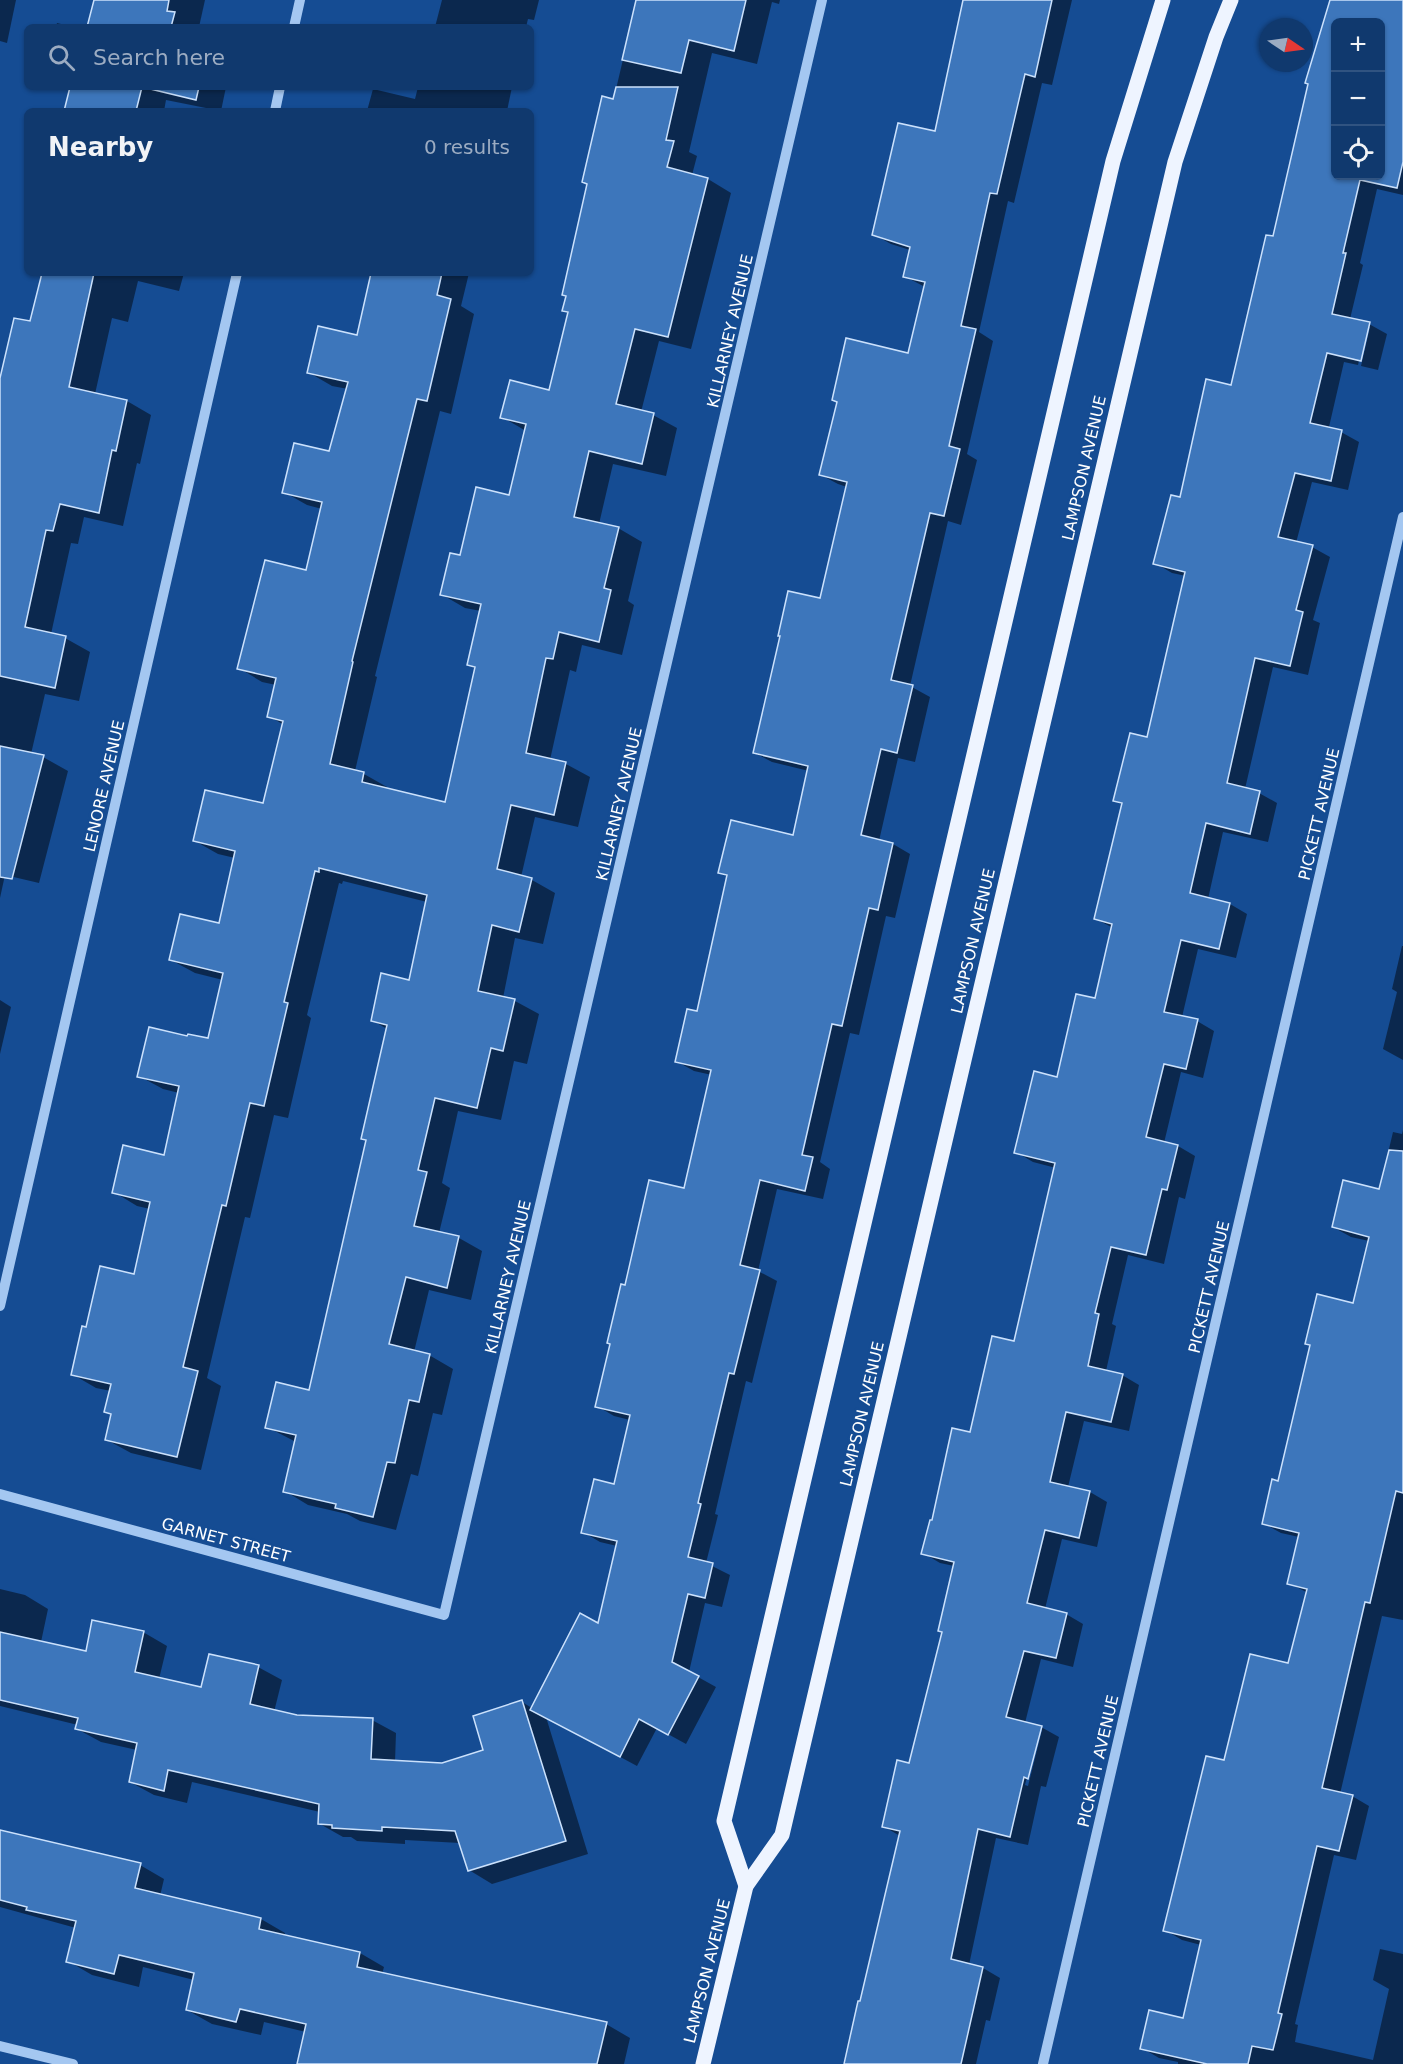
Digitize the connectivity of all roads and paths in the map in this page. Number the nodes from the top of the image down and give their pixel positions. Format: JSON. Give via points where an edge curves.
{"nodes":[{"id":1,"x":300,"y":0,"type":"edge"},
{"id":2,"x":822,"y":0,"type":"edge"},
{"id":3,"x":1163,"y":0,"type":"edge"},
{"id":4,"x":1231,"y":0,"type":"edge"},
{"id":5,"x":295,"y":24,"type":"edge"},
{"id":6,"x":279,"y":90,"type":"edge"},
{"id":7,"x":275,"y":108,"type":"edge"},
{"id":8,"x":236,"y":276,"type":"edge"},
{"id":9,"x":1403,"y":517,"type":"edge"},
{"id":10,"x":0,"y":1306,"type":"edge"},
{"id":11,"x":0,"y":1494,"type":"edge"},
{"id":12,"x":444,"y":1615,"type":"joint"},
{"id":13,"x":746,"y":1886,"type":"junction"},
{"id":14,"x":0,"y":2046,"type":"edge"},
{"id":15,"x":73,"y":2064,"type":"edge"},
{"id":16,"x":703,"y":2064,"type":"edge"},
{"id":17,"x":1043,"y":2064,"type":"edge"}],
"edges":[{"from":1,"to":5,"type":"street"},
{"from":2,"to":12,"type":"street","name":"KILLARNEY AVENUE"},
{"from":3,"to":13,"type":"main road","name":"LAMPSON AVENUE","via":[[1113,161],[724,1821]]},
{"from":4,"to":13,"type":"main road","name":"LAMPSON AVENUE","via":[[1172,174],[782,1835]]},
{"from":6,"to":7,"type":"street"},
{"from":8,"to":10,"type":"street","name":"LENORE AVENUE"},
{"from":9,"to":17,"type":"street","name":"PICKETT AVENUE"},
{"from":11,"to":12,"type":"street","name":"GARNET STREET"},
{"from":13,"to":16,"type":"main road","name":"LAMPSON AVENUE"},
{"from":14,"to":15,"type":"street"}]}
